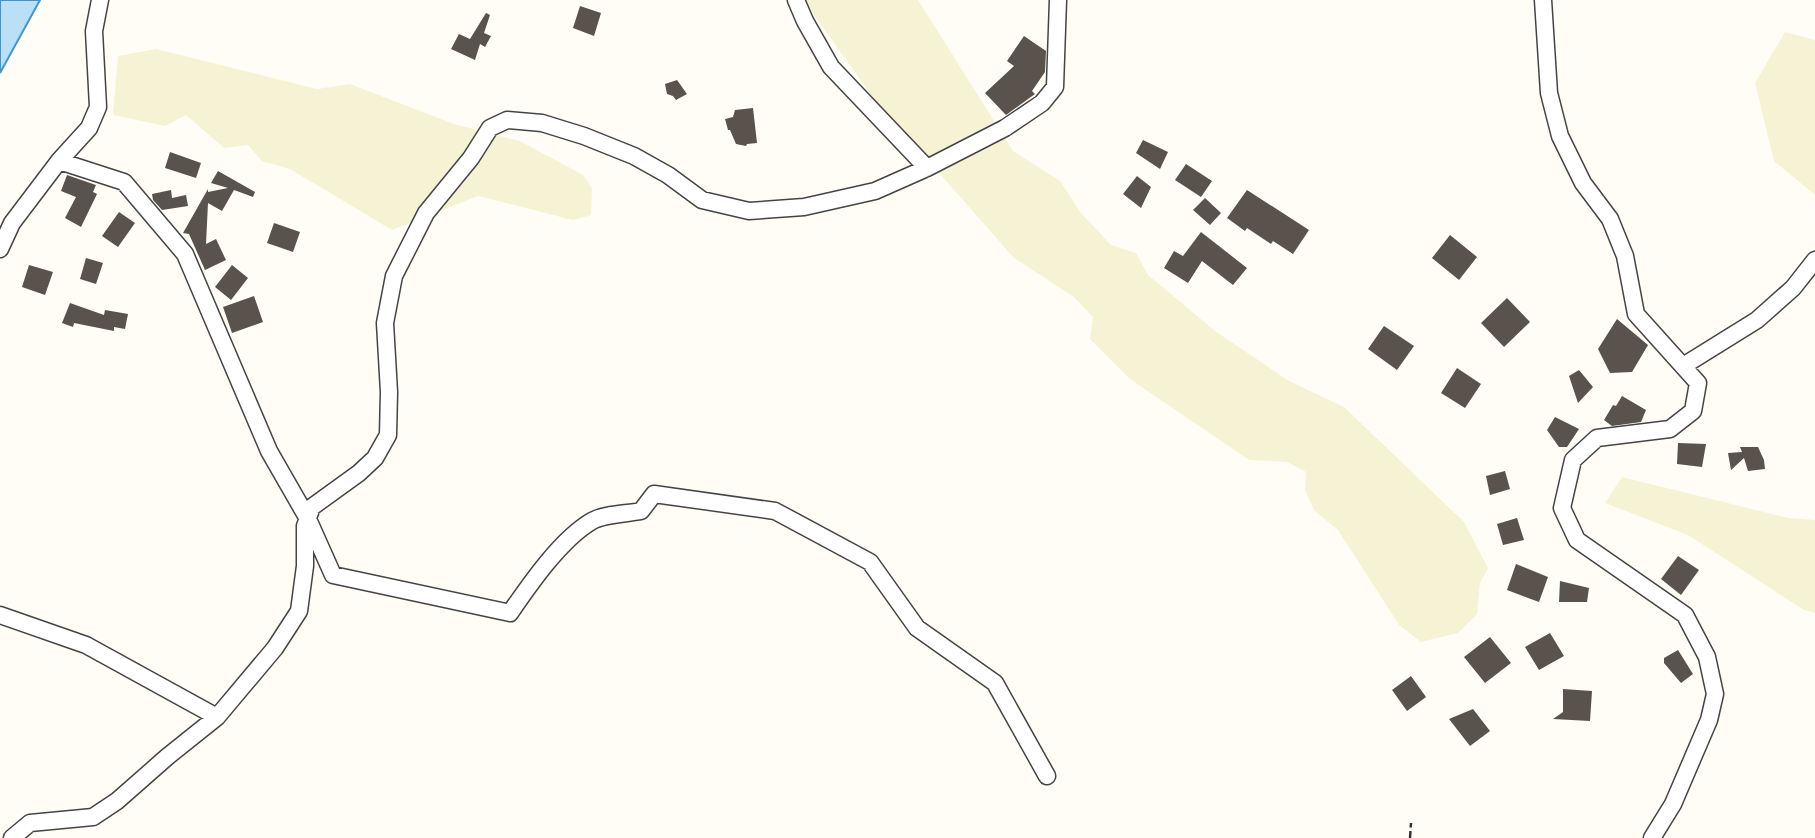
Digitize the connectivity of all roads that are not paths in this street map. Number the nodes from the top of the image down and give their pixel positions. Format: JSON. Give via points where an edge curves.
{"nodes":[{"id":1,"x":100,"y":0,"type":"edge"},
{"id":2,"x":796,"y":0,"type":"edge"},
{"id":3,"x":1058,"y":0,"type":"edge"},
{"id":4,"x":1543,"y":0,"type":"edge"},
{"id":5,"x":59,"y":161,"type":"junction"},
{"id":6,"x":927,"y":168,"type":"junction"},
{"id":7,"x":0,"y":249,"type":"edge"},
{"id":8,"x":1815,"y":260,"type":"edge"},
{"id":9,"x":1683,"y":366,"type":"junction"},
{"id":10,"x":308,"y":519,"type":"junction"},
{"id":11,"x":0,"y":615,"type":"edge"},
{"id":12,"x":217,"y":717,"type":"junction"},
{"id":13,"x":1047,"y":776,"type":"dead end"},
{"id":14,"x":12,"y":838,"type":"edge"},
{"id":15,"x":1652,"y":838,"type":"edge"}],
"edges":[{"from":1,"to":5,"type":"street","via":[[94,31],[98,107],[89,128]]},
{"from":2,"to":6,"type":"street","via":[[831,68]]},
{"from":3,"to":6,"type":"street","via":[[1055,87],[1042,103],[1005,128]]},
{"from":4,"to":9,"type":"street","via":[[1549,93],[1560,136],[1583,183],[1610,219],[1625,256],[1636,314]]},
{"from":5,"to":7,"type":"street","via":[[12,223]]},
{"from":5,"to":10,"type":"street","via":[[124,181],[185,254],[269,451]]},
{"from":6,"to":10,"type":"street","via":[[875,191],[804,207],[749,211],[702,200],[634,156],[584,136],[542,123],[507,120],[490,128],[426,213],[394,276],[385,323],[388,435],[375,458],[312,508]]},
{"from":8,"to":9,"type":"street","via":[[1793,288],[1757,320]]},
{"from":9,"to":15,"type":"street","via":[[1698,383],[1693,411],[1670,429],[1597,438],[1573,460],[1562,508],[1577,540],[1685,615],[1707,657],[1715,694],[1709,720],[1673,804]]},
{"from":10,"to":12,"type":"street","via":[[299,611],[275,648]]},
{"from":10,"to":13,"type":"street","via":[[333,575],[510,613],[539,571],[576,533],[593,520],[640,511],[654,494],[775,511],[870,562],[917,628],[995,683]]},
{"from":11,"to":12,"type":"street","via":[[86,645]]},
{"from":12,"to":14,"type":"street","via":[[93,817],[30,823]]}]}
